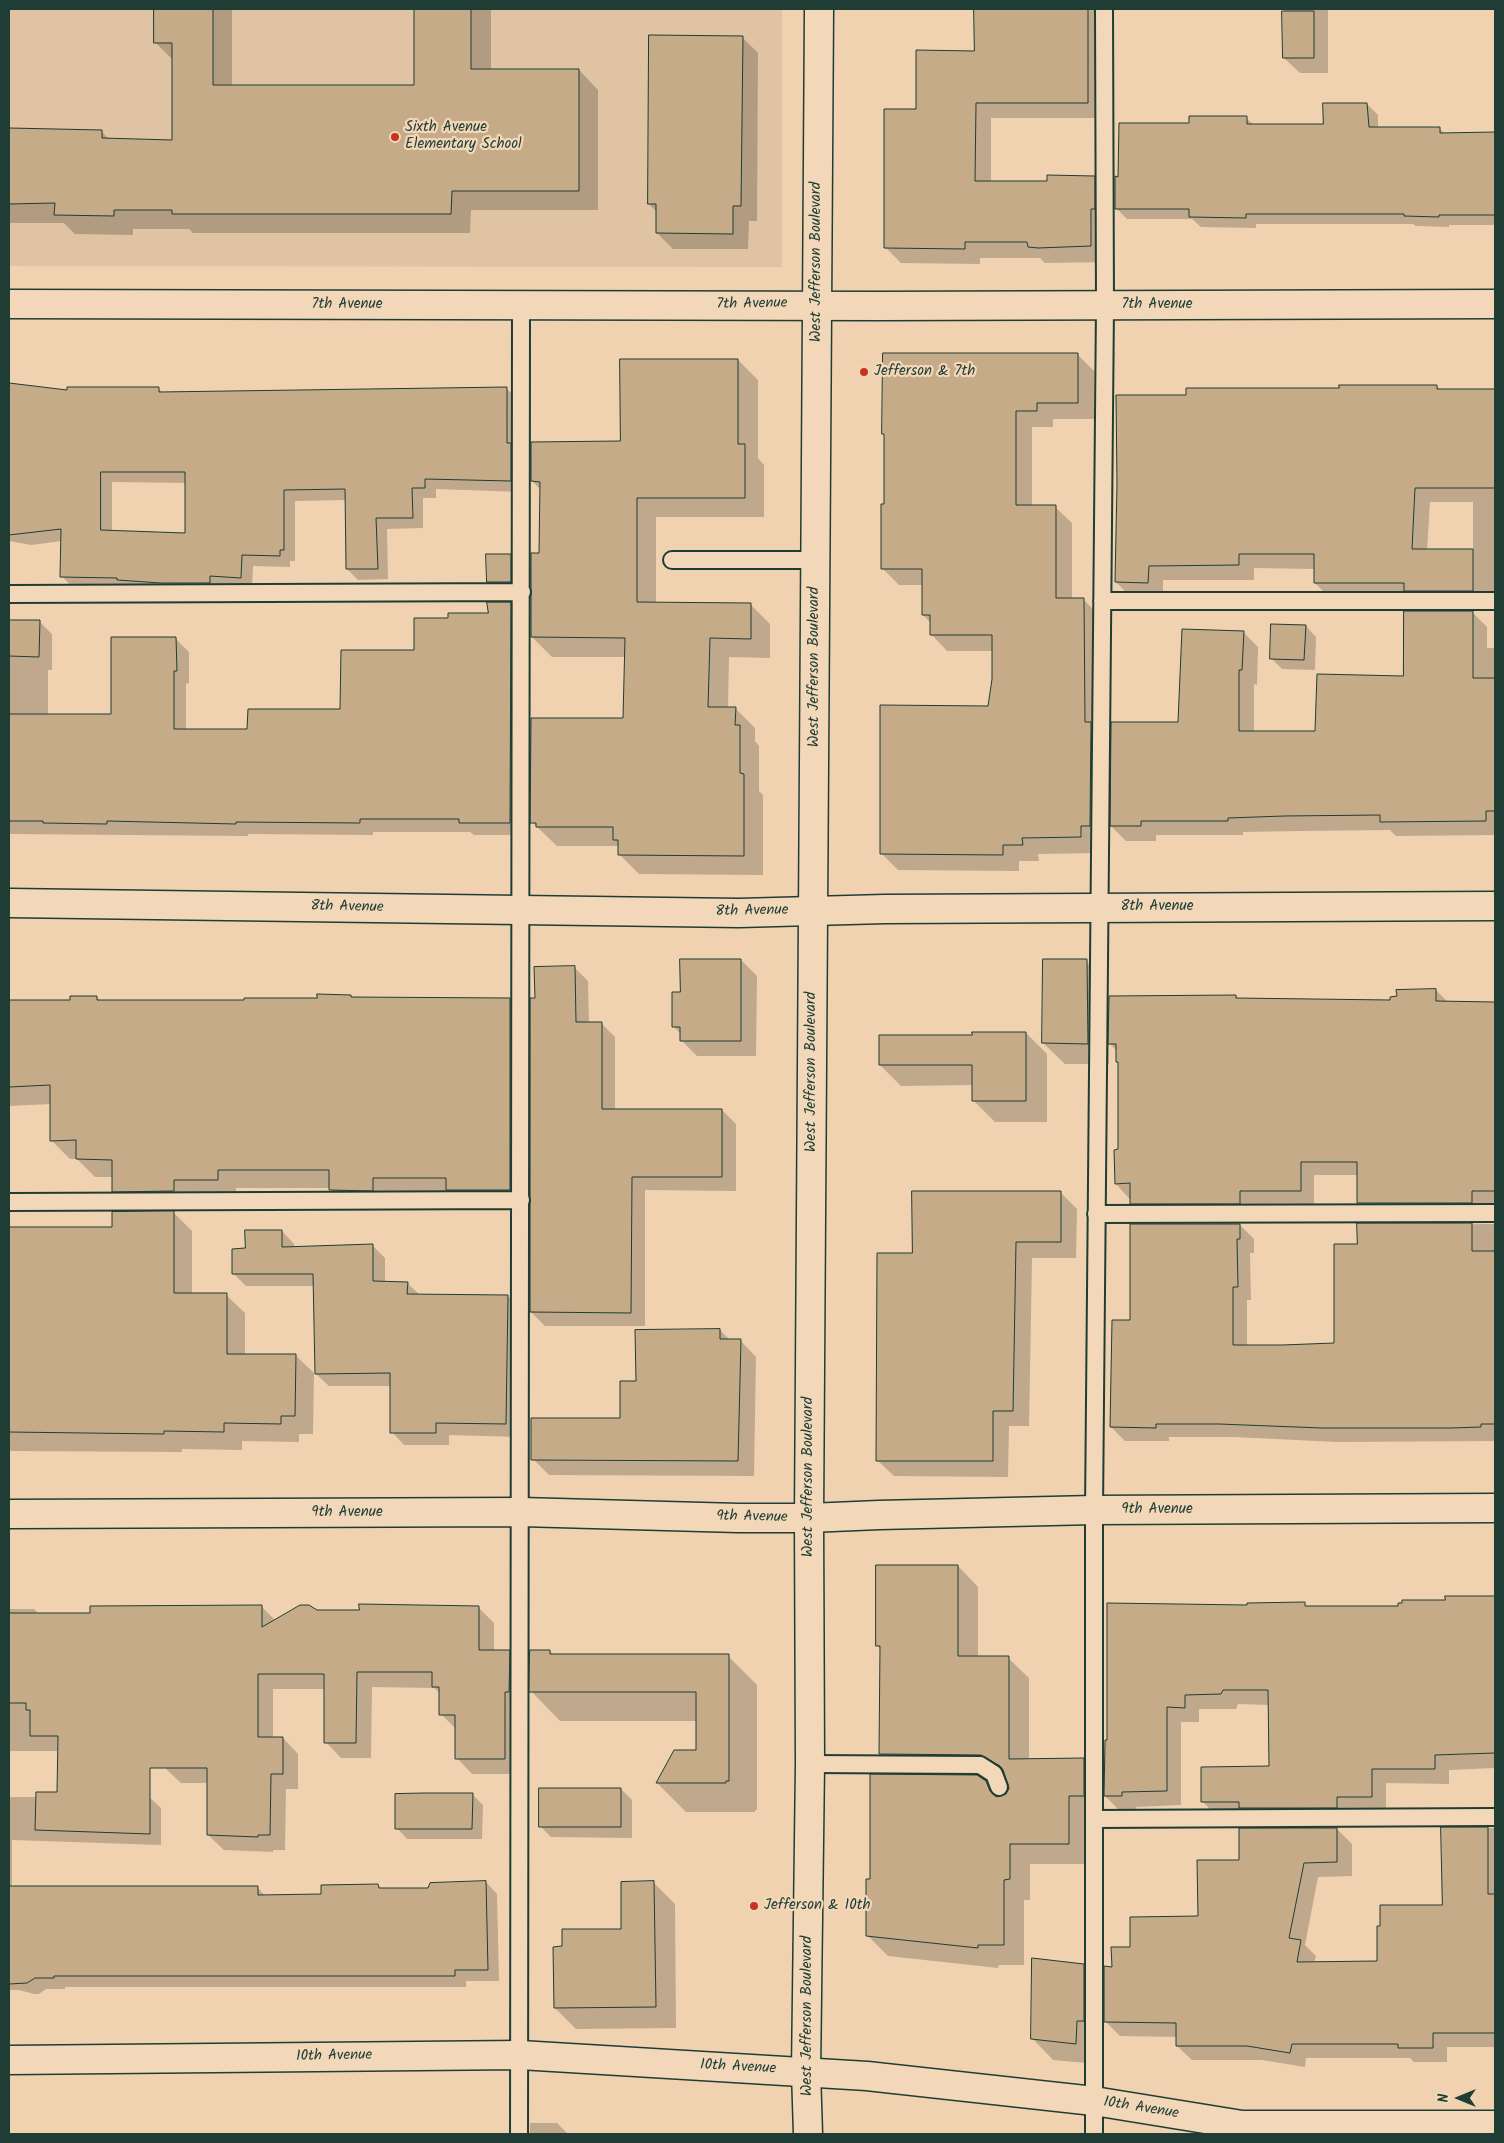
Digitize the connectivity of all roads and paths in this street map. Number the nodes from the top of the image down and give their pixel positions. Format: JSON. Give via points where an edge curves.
{"nodes":[{"id":1,"x":819,"y":9,"type":"edge"},
{"id":2,"x":1104,"y":9,"type":"edge"},
{"id":3,"x":9,"y":304,"type":"edge"},
{"id":4,"x":816,"y":304,"type":"junction"},
{"id":5,"x":1495,"y":304,"type":"edge"},
{"id":6,"x":1105,"y":305,"type":"junction"},
{"id":7,"x":521,"y":306,"type":"junction"},
{"id":8,"x":672,"y":560,"type":"dead end"},
{"id":9,"x":816,"y":560,"type":"junction"},
{"id":10,"x":522,"y":592,"type":"junction"},
{"id":11,"x":9,"y":594,"type":"edge"},
{"id":12,"x":1102,"y":601,"type":"junction"},
{"id":13,"x":1495,"y":601,"type":"edge"},
{"id":14,"x":9,"y":904,"type":"edge"},
{"id":15,"x":1495,"y":906,"type":"edge"},
{"id":16,"x":1099,"y":907,"type":"junction"},
{"id":17,"x":521,"y":910,"type":"junction"},
{"id":18,"x":813,"y":911,"type":"junction"},
{"id":19,"x":521,"y":1200,"type":"junction"},
{"id":20,"x":9,"y":1202,"type":"edge"},
{"id":21,"x":1495,"y":1213,"type":"edge"},
{"id":22,"x":1096,"y":1214,"type":"junction"},
{"id":23,"x":1495,"y":1508,"type":"edge"},
{"id":24,"x":1094,"y":1510,"type":"junction"},
{"id":25,"x":521,"y":1512,"type":"junction"},
{"id":26,"x":9,"y":1514,"type":"edge"},
{"id":27,"x":809,"y":1518,"type":"junction"},
{"id":28,"x":810,"y":1764,"type":"junction"},
{"id":29,"x":999,"y":1786,"type":"dead end"},
{"id":30,"x":1495,"y":1817,"type":"edge"},
{"id":31,"x":1094,"y":1819,"type":"junction"},
{"id":32,"x":520,"y":2055,"type":"junction"},
{"id":33,"x":9,"y":2060,"type":"edge"},
{"id":34,"x":806,"y":2072,"type":"junction"},
{"id":35,"x":1094,"y":2101,"type":"junction"},
{"id":36,"x":1495,"y":2125,"type":"edge"},
{"id":37,"x":519,"y":2134,"type":"edge"},
{"id":38,"x":808,"y":2134,"type":"edge"},
{"id":39,"x":1094,"y":2134,"type":"edge"}],
"edges":[{"from":1,"to":4,"type":"street","name":"West Jefferson Boulevard"},
{"from":2,"to":6,"type":"lane"},
{"from":3,"to":7,"type":"street","name":"7th Avenue"},
{"from":4,"to":6,"type":"street","name":"7th Avenue"},
{"from":4,"to":7,"type":"street","name":"7th Avenue"},
{"from":4,"to":9,"type":"street","name":"West Jefferson Boulevard"},
{"from":5,"to":6,"type":"street","name":"7th Avenue"},
{"from":6,"to":12,"type":"lane"},
{"from":7,"to":10,"type":"lane"},
{"from":8,"to":9,"type":"lane"},
{"from":9,"to":18,"type":"street","name":"West Jefferson Boulevard"},
{"from":10,"to":11,"type":"lane"},
{"from":10,"to":17,"type":"lane"},
{"from":12,"to":13,"type":"lane"},
{"from":12,"to":16,"type":"lane"},
{"from":14,"to":17,"type":"street","name":"8th Avenue"},
{"from":15,"to":16,"type":"street","name":"8th Avenue"},
{"from":16,"to":18,"type":"street","name":"8th Avenue"},
{"from":16,"to":22,"type":"lane"},
{"from":17,"to":18,"type":"street","name":"8th Avenue"},
{"from":17,"to":19,"type":"lane"},
{"from":18,"to":27,"type":"street","name":"West Jefferson Boulevard"},
{"from":19,"to":20,"type":"lane"},
{"from":19,"to":25,"type":"lane"},
{"from":21,"to":22,"type":"lane"},
{"from":22,"to":24,"type":"lane"},
{"from":23,"to":24,"type":"street","name":"9th Avenue"},
{"from":24,"to":27,"type":"street","name":"9th Avenue"},
{"from":24,"to":31,"type":"lane"},
{"from":25,"to":26,"type":"street","name":"9th Avenue"},
{"from":25,"to":27,"type":"street","name":"9th Avenue"},
{"from":25,"to":32,"type":"lane"},
{"from":27,"to":28,"type":"street","name":"West Jefferson Boulevard"},
{"from":28,"to":29,"type":"lane","via":[[980,1765],[994,1774]]},
{"from":28,"to":34,"type":"street","name":"West Jefferson Boulevard"},
{"from":30,"to":31,"type":"lane"},
{"from":31,"to":35,"type":"lane"},
{"from":32,"to":33,"type":"street","name":"10th Avenue"},
{"from":32,"to":34,"type":"street","name":"10th Avenue"},
{"from":32,"to":37,"type":"lane"},
{"from":34,"to":35,"type":"street","name":"10th Avenue"},
{"from":34,"to":38,"type":"street","name":"West Jefferson Boulevard"},
{"from":35,"to":36,"type":"street","name":"10th Avenue","via":[[1242,2125]]},
{"from":35,"to":39,"type":"lane"}]}
